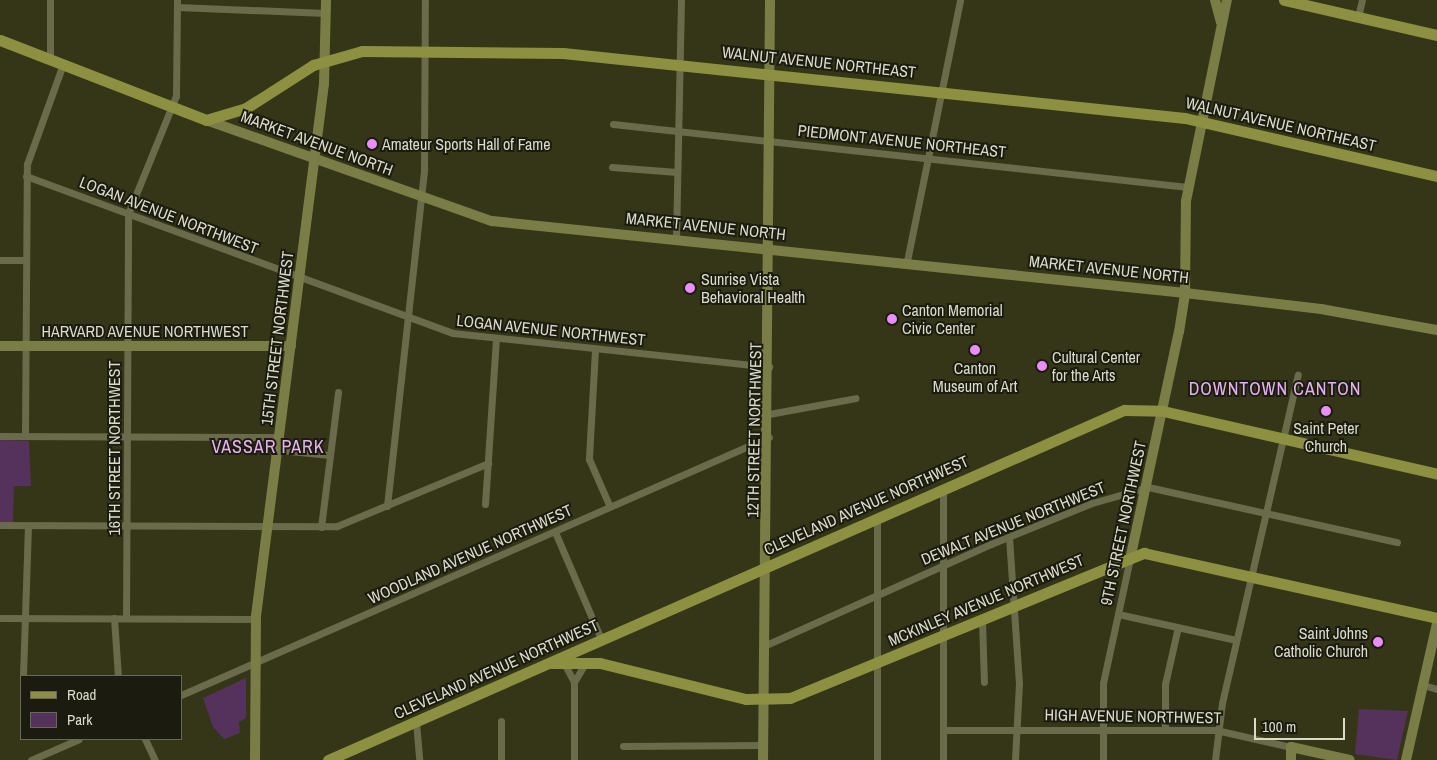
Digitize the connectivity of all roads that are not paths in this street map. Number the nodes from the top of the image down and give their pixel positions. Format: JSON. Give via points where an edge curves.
{"nodes":[{"id":1,"x":50,"y":0,"type":"edge"},
{"id":2,"x":326,"y":0,"type":"edge"},
{"id":3,"x":425,"y":0,"type":"edge"},
{"id":4,"x":681,"y":0,"type":"edge"},
{"id":5,"x":770,"y":0,"type":"edge"},
{"id":6,"x":960,"y":0,"type":"edge"},
{"id":7,"x":1215,"y":0,"type":"edge"},
{"id":8,"x":1227,"y":0,"type":"edge"},
{"id":9,"x":1284,"y":0,"type":"edge"},
{"id":10,"x":1362,"y":0,"type":"edge"},
{"id":11,"x":177,"y":4,"type":"edge"},
{"id":12,"x":326,"y":13,"type":"junction"},
{"id":13,"x":1358,"y":17,"type":"junction"},
{"id":14,"x":1222,"y":28,"type":"junction"},
{"id":15,"x":1437,"y":35,"type":"edge"},
{"id":16,"x":0,"y":40,"type":"edge"},
{"id":17,"x":425,"y":48,"type":"junction"},
{"id":18,"x":50,"y":59,"type":"junction"},
{"id":19,"x":326,"y":60,"type":"junction"},
{"id":20,"x":679,"y":63,"type":"junction"},
{"id":21,"x":62,"y":64,"type":"junction"},
{"id":22,"x":770,"y":72,"type":"junction"},
{"id":23,"x":940,"y":91,"type":"junction"},
{"id":24,"x":169,"y":106,"type":"junction"},
{"id":25,"x":206,"y":120,"type":"junction"},
{"id":26,"x":1202,"y":121,"type":"junction"},
{"id":27,"x":613,"y":124,"type":"dead end"},
{"id":28,"x":678,"y":130,"type":"junction"},
{"id":29,"x":770,"y":140,"type":"junction"},
{"id":30,"x":926,"y":157,"type":"junction"},
{"id":31,"x":314,"y":159,"type":"junction"},
{"id":32,"x":612,"y":167,"type":"dead end"},
{"id":33,"x":677,"y":172,"type":"junction"},
{"id":34,"x":26,"y":176,"type":"junction"},
{"id":35,"x":1437,"y":176,"type":"edge"},
{"id":36,"x":1188,"y":187,"type":"junction"},
{"id":37,"x":421,"y":198,"type":"junction"},
{"id":38,"x":128,"y":214,"type":"junction"},
{"id":39,"x":676,"y":239,"type":"junction"},
{"id":40,"x":771,"y":250,"type":"junction"},
{"id":41,"x":0,"y":260,"type":"edge"},
{"id":42,"x":26,"y":260,"type":"junction"},
{"id":43,"x":907,"y":261,"type":"junction"},
{"id":44,"x":299,"y":279,"type":"junction"},
{"id":45,"x":1185,"y":293,"type":"junction"},
{"id":46,"x":407,"y":318,"type":"junction"},
{"id":47,"x":1437,"y":330,"type":"edge"},
{"id":48,"x":496,"y":339,"type":"junction"},
{"id":49,"x":0,"y":346,"type":"edge"},
{"id":50,"x":24,"y":346,"type":"junction"},
{"id":51,"x":128,"y":346,"type":"junction"},
{"id":52,"x":291,"y":346,"type":"junction"},
{"id":53,"x":596,"y":350,"type":"junction"},
{"id":54,"x":770,"y":367,"type":"junction"},
{"id":55,"x":1298,"y":375,"type":"dead end"},
{"id":56,"x":338,"y":392,"type":"dead end"},
{"id":57,"x":856,"y":398,"type":"dead end"},
{"id":58,"x":1163,"y":411,"type":"junction"},
{"id":59,"x":769,"y":414,"type":"junction"},
{"id":60,"x":0,"y":436,"type":"edge"},
{"id":61,"x":25,"y":436,"type":"junction"},
{"id":62,"x":127,"y":436,"type":"junction"},
{"id":63,"x":280,"y":437,"type":"junction"},
{"id":64,"x":769,"y":437,"type":"junction"},
{"id":65,"x":1282,"y":438,"type":"junction"},
{"id":66,"x":279,"y":450,"type":"junction"},
{"id":67,"x":330,"y":455,"type":"junction"},
{"id":68,"x":488,"y":463,"type":"junction"},
{"id":69,"x":1437,"y":474,"type":"edge"},
{"id":70,"x":943,"y":488,"type":"junction"},
{"id":71,"x":1145,"y":488,"type":"junction"},
{"id":72,"x":485,"y":504,"type":"dead end"},
{"id":73,"x":387,"y":506,"type":"junction"},
{"id":74,"x":610,"y":507,"type":"junction"},
{"id":75,"x":1265,"y":511,"type":"junction"},
{"id":76,"x":877,"y":518,"type":"junction"},
{"id":77,"x":0,"y":526,"type":"edge"},
{"id":78,"x":28,"y":526,"type":"junction"},
{"id":79,"x":127,"y":526,"type":"junction"},
{"id":80,"x":270,"y":526,"type":"junction"},
{"id":81,"x":322,"y":526,"type":"junction"},
{"id":82,"x":555,"y":532,"type":"junction"},
{"id":83,"x":1009,"y":537,"type":"junction"},
{"id":84,"x":1397,"y":542,"type":"dead end"},
{"id":85,"x":1131,"y":555,"type":"junction"},
{"id":86,"x":943,"y":566,"type":"junction"},
{"id":87,"x":768,"y":567,"type":"junction"},
{"id":88,"x":1250,"y":576,"type":"junction"},
{"id":89,"x":877,"y":595,"type":"junction"},
{"id":90,"x":1014,"y":606,"type":"junction"},
{"id":91,"x":1118,"y":614,"type":"junction"},
{"id":92,"x":0,"y":618,"type":"edge"},
{"id":93,"x":26,"y":618,"type":"junction"},
{"id":94,"x":114,"y":618,"type":"junction"},
{"id":95,"x":126,"y":618,"type":"junction"},
{"id":96,"x":1437,"y":618,"type":"edge"},
{"id":97,"x":256,"y":619,"type":"junction"},
{"id":98,"x":982,"y":620,"type":"junction"},
{"id":99,"x":1437,"y":623,"type":"edge"},
{"id":100,"x":1178,"y":627,"type":"junction"},
{"id":101,"x":942,"y":637,"type":"junction"},
{"id":102,"x":601,"y":639,"type":"junction"},
{"id":103,"x":1236,"y":640,"type":"junction"},
{"id":104,"x":766,"y":645,"type":"junction"},
{"id":105,"x":586,"y":662,"type":"junction"},
{"id":106,"x":255,"y":663,"type":"junction"},
{"id":107,"x":550,"y":663,"type":"junction"},
{"id":108,"x":564,"y":663,"type":"junction"},
{"id":109,"x":877,"y":665,"type":"junction"},
{"id":110,"x":24,"y":675,"type":"edge"},
{"id":111,"x":118,"y":675,"type":"edge"},
{"id":112,"x":574,"y":682,"type":"junction"},
{"id":113,"x":984,"y":682,"type":"dead end"},
{"id":114,"x":1423,"y":685,"type":"junction"},
{"id":115,"x":1437,"y":689,"type":"edge"},
{"id":116,"x":182,"y":695,"type":"edge"},
{"id":117,"x":766,"y":701,"type":"junction"},
{"id":118,"x":501,"y":721,"type":"dead end"},
{"id":119,"x":416,"y":722,"type":"junction"},
{"id":120,"x":1017,"y":729,"type":"junction"},
{"id":121,"x":1103,"y":729,"type":"junction"},
{"id":122,"x":943,"y":730,"type":"junction"},
{"id":123,"x":1164,"y":730,"type":"junction"},
{"id":124,"x":1216,"y":730,"type":"junction"},
{"id":125,"x":77,"y":740,"type":"edge"},
{"id":126,"x":145,"y":740,"type":"edge"},
{"id":127,"x":764,"y":745,"type":"junction"},
{"id":128,"x":623,"y":746,"type":"dead end"},
{"id":129,"x":1292,"y":746,"type":"junction"},
{"id":130,"x":31,"y":760,"type":"edge"},
{"id":131,"x":155,"y":760,"type":"edge"},
{"id":132,"x":255,"y":760,"type":"edge"},
{"id":133,"x":328,"y":760,"type":"edge"},
{"id":134,"x":419,"y":760,"type":"edge"},
{"id":135,"x":501,"y":760,"type":"edge"},
{"id":136,"x":574,"y":760,"type":"edge"},
{"id":137,"x":764,"y":760,"type":"edge"},
{"id":138,"x":770,"y":760,"type":"edge"},
{"id":139,"x":877,"y":760,"type":"edge"},
{"id":140,"x":943,"y":760,"type":"edge"},
{"id":141,"x":1015,"y":760,"type":"edge"},
{"id":142,"x":1103,"y":760,"type":"edge"},
{"id":143,"x":1215,"y":760,"type":"edge"},
{"id":144,"x":1291,"y":760,"type":"edge"},
{"id":145,"x":1350,"y":760,"type":"edge"},
{"id":146,"x":1406,"y":760,"type":"edge"}],
"edges":[{"from":1,"to":18,"type":"street"},
{"from":2,"to":12,"type":"street","name":"15TH STREET NORTHWEST"},
{"from":3,"to":17,"type":"street"},
{"from":4,"to":20,"type":"street"},
{"from":5,"to":22,"type":"street","name":"12TH STREET NORTHWEST"},
{"from":6,"to":23,"type":"street"},
{"from":7,"to":14,"type":"street"},
{"from":8,"to":14,"type":"street","name":"9TH STREET NORTHWEST"},
{"from":9,"to":13,"type":"main road"},
{"from":10,"to":13,"type":"street"},
{"from":11,"to":12,"type":"street"},
{"from":11,"to":24,"type":"street","name":"16TH STREET NORTHWEST","via":[[176,96]]},
{"from":12,"to":19,"type":"street","name":"15TH STREET NORTHWEST"},
{"from":13,"to":15,"type":"main road"},
{"from":14,"to":26,"type":"street","name":"9TH STREET NORTHWEST"},
{"from":16,"to":18,"type":"main road","name":"MARKET AVENUE NORTH"},
{"from":17,"to":19,"type":"main road","name":"WALNUT AVENUE NORTHEAST","via":[[376,49]]},
{"from":17,"to":20,"type":"main road","name":"WALNUT AVENUE NORTHEAST"},
{"from":17,"to":37,"type":"street"},
{"from":18,"to":21,"type":"main road","name":"MARKET AVENUE NORTH"},
{"from":19,"to":25,"type":"main road","name":"WALNUT AVENUE NORTHEAST","via":[[246,108]]},
{"from":19,"to":31,"type":"street","name":"15TH STREET NORTHWEST"},
{"from":20,"to":22,"type":"main road","name":"WALNUT AVENUE NORTHEAST"},
{"from":20,"to":28,"type":"street"},
{"from":21,"to":24,"type":"main road","name":"MARKET AVENUE NORTH"},
{"from":21,"to":34,"type":"street","via":[[31,142]]},
{"from":22,"to":23,"type":"main road","name":"WALNUT AVENUE NORTHEAST"},
{"from":22,"to":29,"type":"street","name":"12TH STREET NORTHWEST"},
{"from":23,"to":26,"type":"main road","name":"WALNUT AVENUE NORTHEAST"},
{"from":23,"to":30,"type":"street"},
{"from":24,"to":25,"type":"main road","name":"MARKET AVENUE NORTH"},
{"from":24,"to":38,"type":"street","name":"16TH STREET NORTHWEST"},
{"from":25,"to":31,"type":"street","name":"MARKET AVENUE NORTH"},
{"from":26,"to":35,"type":"main road","name":"WALNUT AVENUE NORTHEAST"},
{"from":26,"to":36,"type":"street","name":"9TH STREET NORTHWEST"},
{"from":27,"to":28,"type":"street","name":"PIEDMONT AVENUE NORTHEAST"},
{"from":28,"to":29,"type":"street","name":"PIEDMONT AVENUE NORTHEAST"},
{"from":28,"to":33,"type":"street"},
{"from":29,"to":30,"type":"street","name":"PIEDMONT AVENUE NORTHEAST"},
{"from":29,"to":40,"type":"street","name":"12TH STREET NORTHWEST"},
{"from":30,"to":36,"type":"street","name":"PIEDMONT AVENUE NORTHEAST"},
{"from":30,"to":43,"type":"street"},
{"from":31,"to":37,"type":"street","name":"MARKET AVENUE NORTH"},
{"from":31,"to":44,"type":"street","name":"15TH STREET NORTHWEST"},
{"from":32,"to":33,"type":"street"},
{"from":33,"to":39,"type":"street"},
{"from":34,"to":38,"type":"street","name":"LOGAN AVENUE NORTHWEST"},
{"from":34,"to":42,"type":"street"},
{"from":36,"to":45,"type":"street","name":"9TH STREET NORTHWEST"},
{"from":37,"to":39,"type":"street","name":"MARKET AVENUE NORTH","via":[[502,222]]},
{"from":37,"to":46,"type":"street"},
{"from":38,"to":44,"type":"street","name":"LOGAN AVENUE NORTHWEST"},
{"from":38,"to":51,"type":"street","name":"16TH STREET NORTHWEST"},
{"from":39,"to":40,"type":"street","name":"MARKET AVENUE NORTH"},
{"from":40,"to":43,"type":"street","name":"MARKET AVENUE NORTH"},
{"from":40,"to":54,"type":"street","name":"12TH STREET NORTHWEST"},
{"from":41,"to":42,"type":"street"},
{"from":42,"to":50,"type":"street"},
{"from":43,"to":45,"type":"street","name":"MARKET AVENUE NORTH"},
{"from":44,"to":46,"type":"street","name":"LOGAN AVENUE NORTHWEST"},
{"from":44,"to":52,"type":"street","name":"15TH STREET NORTHWEST"},
{"from":45,"to":47,"type":"street","name":"MARKET AVENUE NORTH","via":[[1321,309]]},
{"from":45,"to":58,"type":"street","name":"9TH STREET NORTHWEST"},
{"from":46,"to":48,"type":"street","name":"LOGAN AVENUE NORTHWEST","via":[[453,334]]},
{"from":46,"to":73,"type":"street"},
{"from":48,"to":53,"type":"street","name":"LOGAN AVENUE NORTHWEST"},
{"from":48,"to":68,"type":"street"},
{"from":49,"to":50,"type":"street","name":"HARVARD AVENUE NORTHWEST"},
{"from":50,"to":51,"type":"street","name":"HARVARD AVENUE NORTHWEST"},
{"from":50,"to":61,"type":"street"},
{"from":51,"to":52,"type":"street","name":"HARVARD AVENUE NORTHWEST"},
{"from":51,"to":62,"type":"street","name":"16TH STREET NORTHWEST"},
{"from":52,"to":63,"type":"street","name":"15TH STREET NORTHWEST"},
{"from":53,"to":54,"type":"street","name":"LOGAN AVENUE NORTHWEST"},
{"from":53,"to":74,"type":"street","via":[[589,459]]},
{"from":54,"to":59,"type":"street","name":"12TH STREET NORTHWEST"},
{"from":55,"to":65,"type":"street"},
{"from":56,"to":67,"type":"street"},
{"from":57,"to":59,"type":"street"},
{"from":58,"to":65,"type":"main road","name":"CLEVELAND AVENUE NORTHWEST"},
{"from":58,"to":70,"type":"main road","name":"CLEVELAND AVENUE NORTHWEST","via":[[1115,412]]},
{"from":58,"to":71,"type":"street","name":"9TH STREET NORTHWEST"},
{"from":59,"to":64,"type":"street","name":"12TH STREET NORTHWEST"},
{"from":60,"to":61,"type":"street"},
{"from":61,"to":62,"type":"street"},
{"from":62,"to":63,"type":"street"},
{"from":62,"to":79,"type":"street","name":"16TH STREET NORTHWEST"},
{"from":63,"to":66,"type":"street","name":"15TH STREET NORTHWEST"},
{"from":64,"to":74,"type":"street","name":"WOODLAND AVENUE NORTHWEST"},
{"from":64,"to":87,"type":"street","name":"12TH STREET NORTHWEST"},
{"from":65,"to":69,"type":"main road","name":"CLEVELAND AVENUE NORTHWEST"},
{"from":65,"to":75,"type":"street"},
{"from":66,"to":67,"type":"street"},
{"from":66,"to":80,"type":"street","name":"15TH STREET NORTHWEST"},
{"from":67,"to":81,"type":"street"},
{"from":68,"to":72,"type":"street"},
{"from":68,"to":73,"type":"street"},
{"from":70,"to":76,"type":"main road","name":"CLEVELAND AVENUE NORTHWEST"},
{"from":70,"to":86,"type":"street"},
{"from":71,"to":75,"type":"street","name":"DEWALT AVENUE NORTHWEST","via":[[1157,486]]},
{"from":71,"to":83,"type":"street","name":"DEWALT AVENUE NORTHWEST","via":[[1092,503]]},
{"from":71,"to":85,"type":"street","name":"9TH STREET NORTHWEST"},
{"from":73,"to":81,"type":"street","via":[[345,524]]},
{"from":74,"to":82,"type":"street","name":"WOODLAND AVENUE NORTHWEST"},
{"from":75,"to":84,"type":"street","name":"DEWALT AVENUE NORTHWEST"},
{"from":75,"to":88,"type":"street"},
{"from":76,"to":87,"type":"main road","name":"CLEVELAND AVENUE NORTHWEST"},
{"from":76,"to":89,"type":"street"},
{"from":77,"to":78,"type":"street"},
{"from":78,"to":79,"type":"street"},
{"from":78,"to":93,"type":"street"},
{"from":79,"to":80,"type":"street"},
{"from":79,"to":95,"type":"street","name":"16TH STREET NORTHWEST"},
{"from":80,"to":81,"type":"street"},
{"from":80,"to":97,"type":"street","name":"15TH STREET NORTHWEST"},
{"from":82,"to":102,"type":"street"},
{"from":82,"to":106,"type":"street","name":"WOODLAND AVENUE NORTHWEST"},
{"from":83,"to":86,"type":"street","name":"DEWALT AVENUE NORTHWEST"},
{"from":83,"to":90,"type":"street"},
{"from":85,"to":88,"type":"main road","name":"MCKINLEY AVENUE NORTHWEST","via":[[1153,554]]},
{"from":85,"to":90,"type":"main road","name":"MCKINLEY AVENUE NORTHWEST"},
{"from":85,"to":91,"type":"street","name":"9TH STREET NORTHWEST"},
{"from":86,"to":89,"type":"street","name":"DEWALT AVENUE NORTHWEST"},
{"from":86,"to":101,"type":"street"},
{"from":87,"to":102,"type":"main road","name":"CLEVELAND AVENUE NORTHWEST"},
{"from":87,"to":104,"type":"street","name":"12TH STREET NORTHWEST"},
{"from":88,"to":96,"type":"main road","name":"MCKINLEY AVENUE NORTHWEST"},
{"from":88,"to":103,"type":"street"},
{"from":89,"to":104,"type":"street","name":"DEWALT AVENUE NORTHWEST"},
{"from":89,"to":109,"type":"street"},
{"from":90,"to":98,"type":"main road","name":"MCKINLEY AVENUE NORTHWEST"},
{"from":90,"to":120,"type":"street"},
{"from":91,"to":100,"type":"street"},
{"from":91,"to":121,"type":"street","name":"9TH STREET NORTHWEST","via":[[1103,684]]},
{"from":92,"to":93,"type":"street"},
{"from":93,"to":94,"type":"street"},
{"from":93,"to":110,"type":"street"},
{"from":94,"to":95,"type":"street"},
{"from":94,"to":111,"type":"street","via":[[114,667]]},
{"from":95,"to":97,"type":"street"},
{"from":97,"to":106,"type":"street","name":"15TH STREET NORTHWEST"},
{"from":98,"to":101,"type":"main road","name":"MCKINLEY AVENUE NORTHWEST"},
{"from":98,"to":113,"type":"street"},
{"from":99,"to":114,"type":"street"},
{"from":100,"to":103,"type":"street"},
{"from":100,"to":123,"type":"street","via":[[1165,684]]},
{"from":101,"to":109,"type":"main road","name":"MCKINLEY AVENUE NORTHWEST"},
{"from":101,"to":122,"type":"street"},
{"from":102,"to":107,"type":"main road","name":"CLEVELAND AVENUE NORTHWEST"},
{"from":103,"to":124,"type":"street"},
{"from":104,"to":117,"type":"street","name":"12TH STREET NORTHWEST"},
{"from":105,"to":108,"type":"main road","name":"MCKINLEY AVENUE NORTHWEST"},
{"from":105,"to":112,"type":"street"},
{"from":105,"to":117,"type":"main road","name":"MCKINLEY AVENUE NORTHWEST"},
{"from":106,"to":116,"type":"street","name":"WOODLAND AVENUE NORTHWEST"},
{"from":106,"to":132,"type":"street","name":"15TH STREET NORTHWEST"},
{"from":107,"to":108,"type":"main road","name":"MCKINLEY AVENUE NORTHWEST"},
{"from":107,"to":119,"type":"main road","name":"CLEVELAND AVENUE NORTHWEST"},
{"from":108,"to":112,"type":"street"},
{"from":109,"to":117,"type":"main road","name":"MCKINLEY AVENUE NORTHWEST","via":[[804,694]]},
{"from":109,"to":139,"type":"street"},
{"from":112,"to":136,"type":"street"},
{"from":114,"to":115,"type":"street"},
{"from":114,"to":146,"type":"street"},
{"from":117,"to":127,"type":"street","name":"12TH STREET NORTHWEST"},
{"from":117,"to":138,"type":"street","name":"12TH STREET NORTHWEST","via":[[771,718]]},
{"from":118,"to":135,"type":"street"},
{"from":119,"to":133,"type":"main road","name":"CLEVELAND AVENUE NORTHWEST"},
{"from":119,"to":134,"type":"street"},
{"from":120,"to":121,"type":"street","name":"HIGH AVENUE NORTHWEST"},
{"from":120,"to":122,"type":"street","name":"HIGH AVENUE NORTHWEST"},
{"from":120,"to":141,"type":"street"},
{"from":121,"to":123,"type":"street","name":"HIGH AVENUE NORTHWEST"},
{"from":121,"to":142,"type":"street","name":"9TH STREET NORTHWEST"},
{"from":122,"to":140,"type":"street"},
{"from":123,"to":124,"type":"street","name":"HIGH AVENUE NORTHWEST"},
{"from":124,"to":129,"type":"street","name":"HIGH AVENUE NORTHWEST"},
{"from":124,"to":143,"type":"street"},
{"from":125,"to":130,"type":"street"},
{"from":126,"to":131,"type":"street"},
{"from":127,"to":128,"type":"street"},
{"from":127,"to":137,"type":"street","name":"12TH STREET NORTHWEST"},
{"from":129,"to":144,"type":"street"},
{"from":129,"to":145,"type":"street","name":"HIGH AVENUE NORTHWEST"}]}
